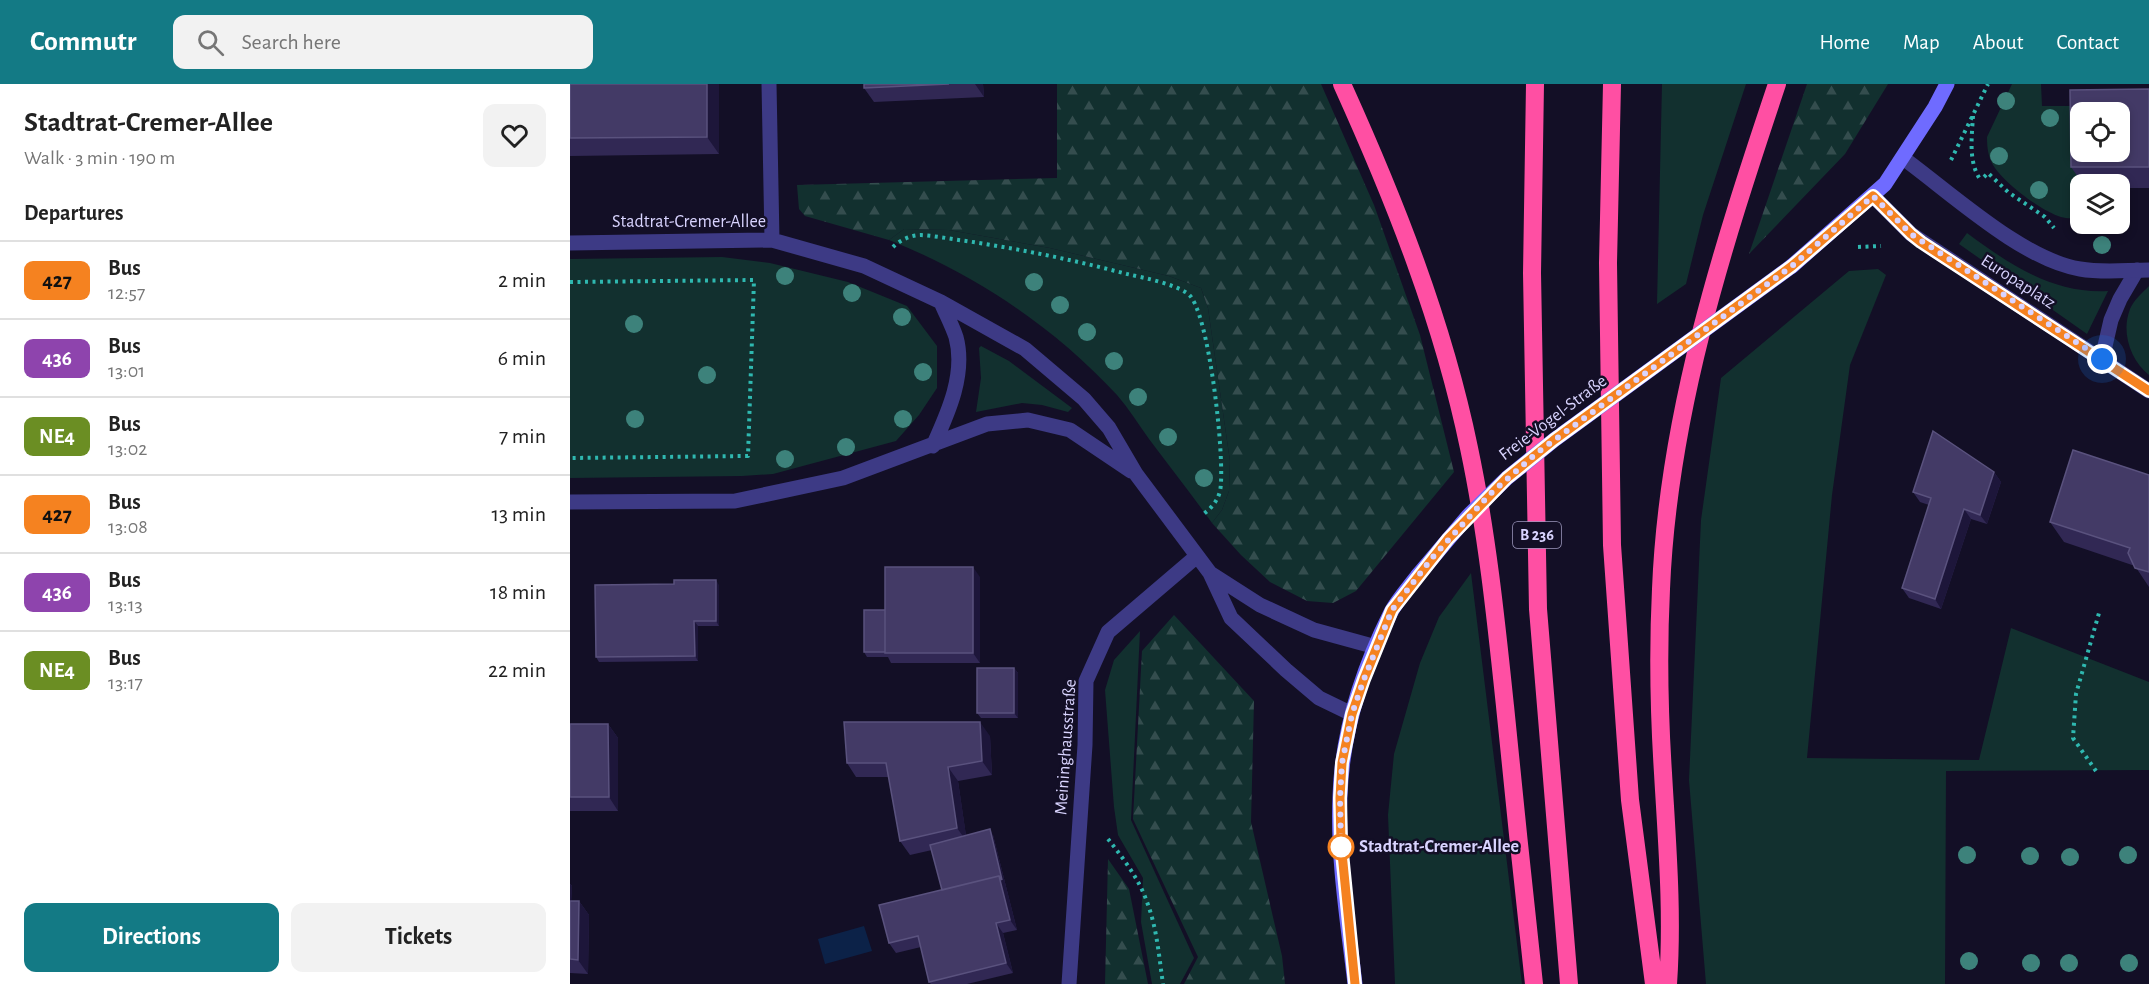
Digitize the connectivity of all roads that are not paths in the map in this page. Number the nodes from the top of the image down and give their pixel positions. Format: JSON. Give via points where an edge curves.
{"nodes":[{"id":1,"x":769,"y":84,"type":"edge"},
{"id":2,"x":1342,"y":84,"type":"edge"},
{"id":3,"x":1535,"y":84,"type":"edge"},
{"id":4,"x":1612,"y":84,"type":"edge"},
{"id":5,"x":1777,"y":84,"type":"edge"},
{"id":6,"x":1947,"y":84,"type":"edge"},
{"id":7,"x":1903,"y":158,"type":"junction"},
{"id":8,"x":1873,"y":196,"type":"junction"},
{"id":9,"x":772,"y":240,"type":"junction"},
{"id":10,"x":570,"y":243,"type":"edge"},
{"id":11,"x":2143,"y":270,"type":"edge"},
{"id":12,"x":941,"y":302,"type":"junction"},
{"id":13,"x":2102,"y":359,"type":"junction"},
{"id":14,"x":2149,"y":391,"type":"edge"},
{"id":15,"x":933,"y":446,"type":"junction"},
{"id":16,"x":1136,"y":474,"type":"junction"},
{"id":17,"x":570,"y":502,"type":"edge"},
{"id":18,"x":1197,"y":556,"type":"junction"},
{"id":19,"x":1210,"y":573,"type":"junction"},
{"id":20,"x":1376,"y":647,"type":"junction"},
{"id":21,"x":1352,"y":714,"type":"junction"},
{"id":22,"x":1069,"y":984,"type":"edge"},
{"id":23,"x":1355,"y":984,"type":"edge"},
{"id":24,"x":1534,"y":984,"type":"edge"},
{"id":25,"x":1569,"y":984,"type":"edge"},
{"id":26,"x":1654,"y":984,"type":"edge"},
{"id":27,"x":1668,"y":984,"type":"edge"}],
"edges":[{"from":1,"to":9,"type":"street"},
{"from":2,"to":24,"type":"highway","via":[[1416,261],[1469,447],[1491,576]]},
{"from":3,"to":25,"type":"highway","number":"B 236","via":[[1532,273],[1538,609]]},
{"from":4,"to":26,"type":"highway","via":[[1608,263],[1612,545],[1630,800]]},
{"from":5,"to":27,"type":"highway","via":[[1734,214],[1695,353],[1665,524],[1659,644],[1671,890]]},
{"from":6,"to":7,"type":"street","name":"Freie-Vogel-Straße"},
{"from":7,"to":8,"type":"street","name":"Freie-Vogel-Straße"},
{"from":7,"to":11,"type":"street","name":"Europaplatz","via":[[1994,227],[2041,256],[2080,269]]},
{"from":8,"to":13,"type":"street","name":"Europaplatz","via":[[1925,244]]},
{"from":8,"to":20,"type":"street","name":"Freie-Vogel-Straße","bridge":true,"via":[[1792,266],[1515,471],[1468,516],[1418,575],[1392,610]]},
{"from":9,"to":10,"type":"street","name":"Stadtrat-Cremer-Allee"},
{"from":9,"to":12,"type":"street","name":"Stadtrat-Cremer-Allee","via":[[864,266]]},
{"from":11,"to":13,"type":"street","via":[[2120,299]]},
{"from":12,"to":15,"type":"street","via":[[956,338],[959,368],[949,412]]},
{"from":12,"to":16,"type":"street","name":"Stadtrat-Cremer-Allee","via":[[1025,349],[1084,399],[1109,428]]},
{"from":13,"to":14,"type":"street","name":"Europaplatz"},
{"from":15,"to":16,"type":"street","name":"Stadtrat-Cremer-Allee","via":[[987,424],[1028,420],[1070,430]]},
{"from":15,"to":17,"type":"street","name":"Stadtrat-Cremer-Allee","via":[[843,478],[735,501]]},
{"from":16,"to":18,"type":"street","name":"Stadtrat-Cremer-Allee"},
{"from":18,"to":19,"type":"street","name":"Stadtrat-Cremer-Allee"},
{"from":18,"to":22,"type":"street","name":"Meininghausstraße","via":[[1108,632],[1086,681]]},
{"from":19,"to":20,"type":"street","name":"Stadtrat-Cremer-Allee","via":[[1260,605],[1314,630]]},
{"from":19,"to":21,"type":"street","name":"Stadtrat-Cremer-Allee","via":[[1231,618],[1319,698]]},
{"from":20,"to":21,"type":"street","name":"Freie-Vogel-Straße"},
{"from":21,"to":23,"type":"street","name":"Freie-Vogel-Straße","via":[[1340,798]]}]}
